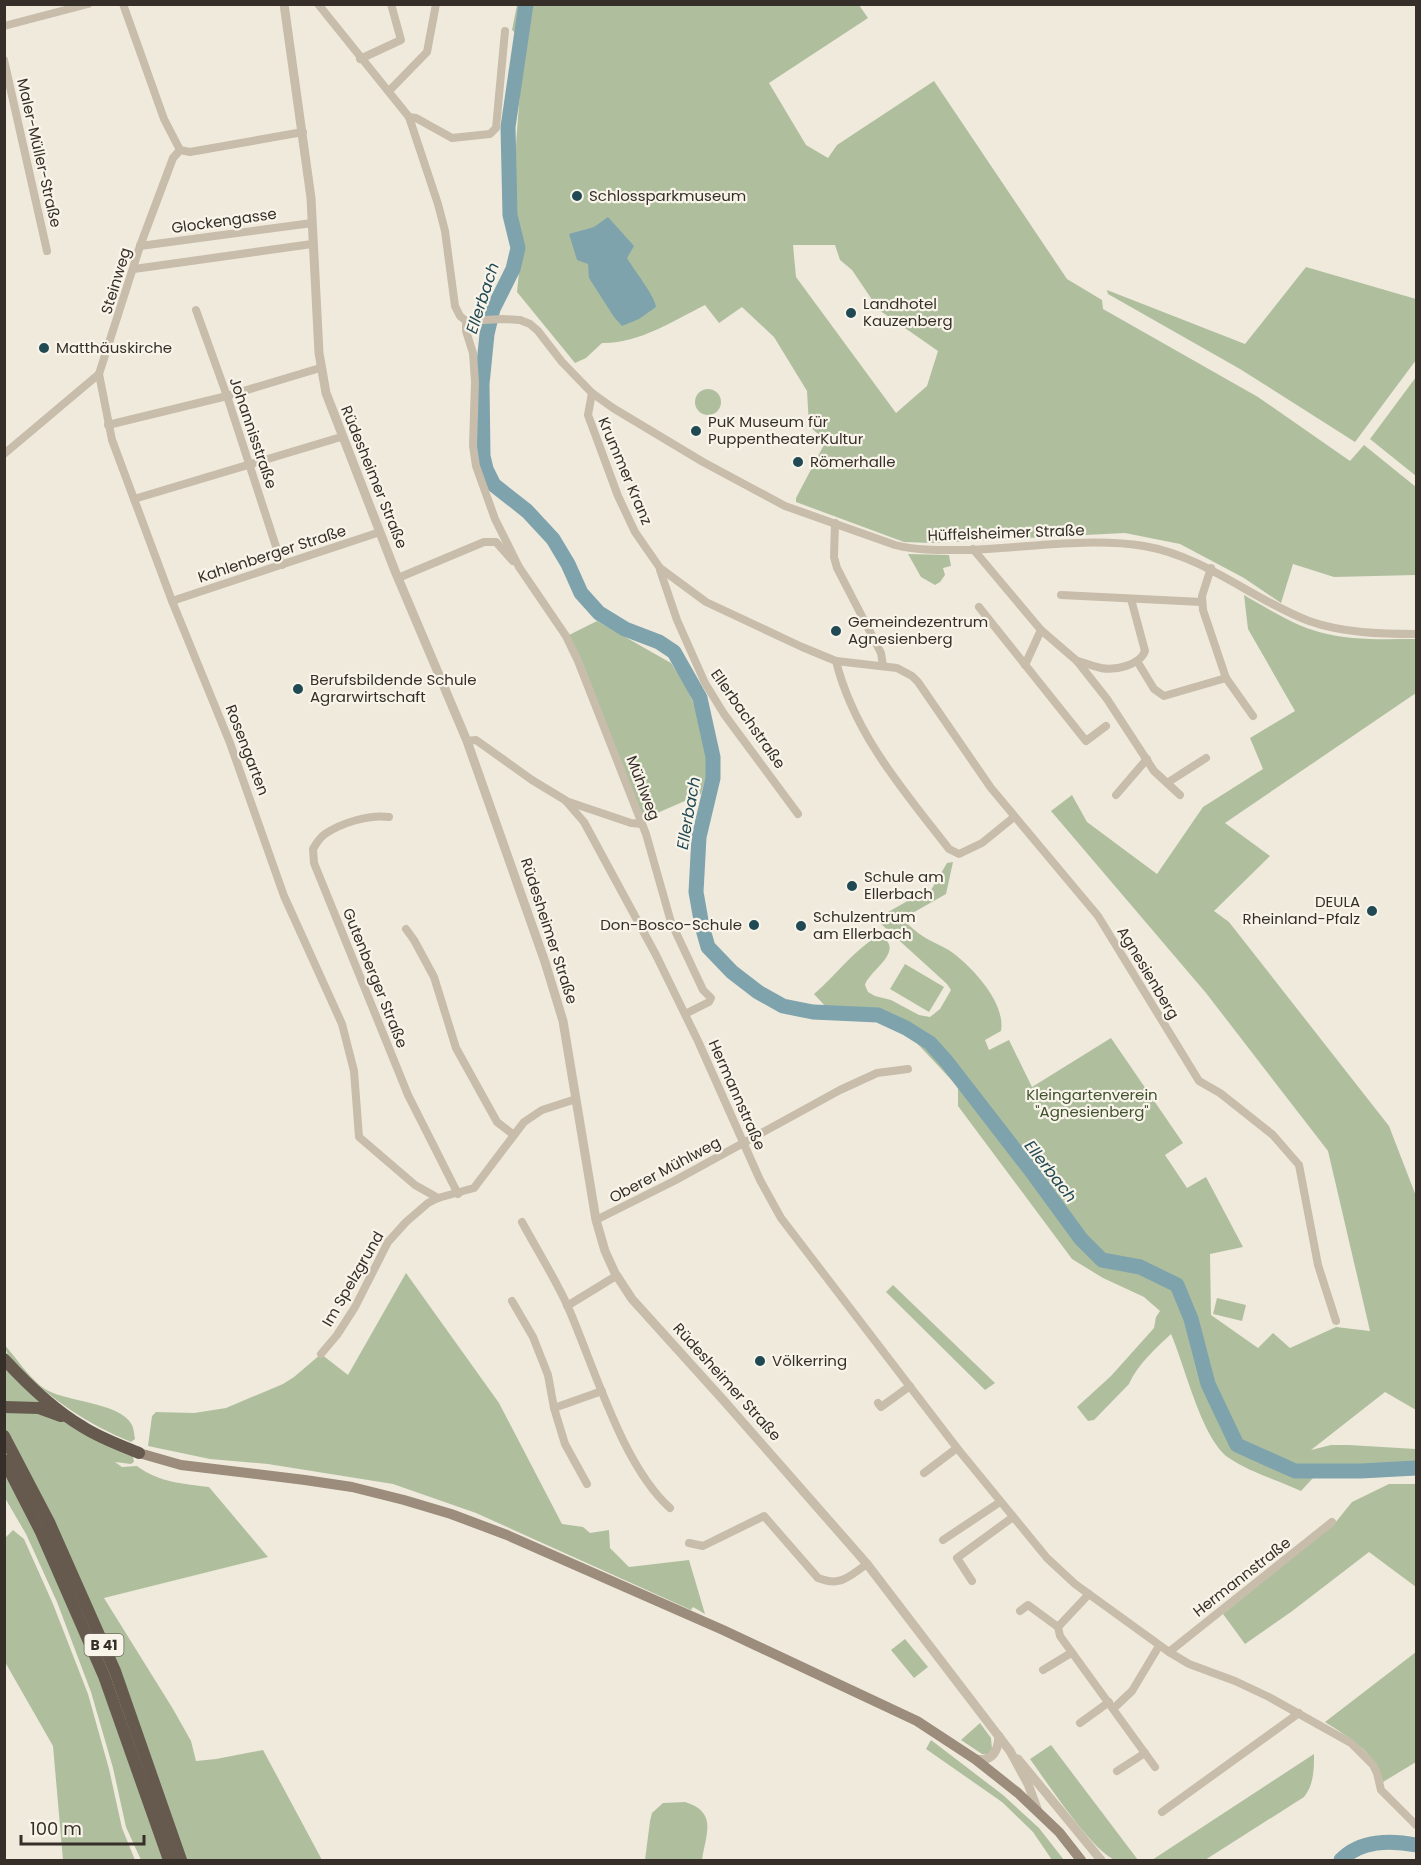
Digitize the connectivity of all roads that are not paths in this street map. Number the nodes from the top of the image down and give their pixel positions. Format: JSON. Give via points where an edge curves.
{"nodes":[{"id":1,"x":88,"y":4,"type":"edge"},
{"id":2,"x":123,"y":4,"type":"edge"},
{"id":3,"x":318,"y":4,"type":"edge"},
{"id":4,"x":391,"y":4,"type":"edge"},
{"id":5,"x":436,"y":4,"type":"edge"},
{"id":6,"x":286,"y":6,"type":"edge"},
{"id":7,"x":4,"y":26,"type":"edge"},
{"id":8,"x":505,"y":31,"type":"dead end"},
{"id":9,"x":360,"y":59,"type":"junction"},
{"id":10,"x":4,"y":60,"type":"edge"},
{"id":11,"x":389,"y":91,"type":"junction"},
{"id":12,"x":409,"y":117,"type":"junction"},
{"id":13,"x":303,"y":132,"type":"junction"},
{"id":14,"x":180,"y":150,"type":"junction"},
{"id":15,"x":312,"y":223,"type":"junction"},
{"id":16,"x":312,"y":244,"type":"junction"},
{"id":17,"x":140,"y":246,"type":"junction"},
{"id":18,"x":47,"y":251,"type":"dead end"},
{"id":19,"x":134,"y":269,"type":"junction"},
{"id":20,"x":196,"y":310,"type":"dead end"},
{"id":21,"x":466,"y":321,"type":"junction"},
{"id":22,"x":320,"y":369,"type":"junction"},
{"id":23,"x":99,"y":374,"type":"junction"},
{"id":24,"x":592,"y":393,"type":"junction"},
{"id":25,"x":227,"y":396,"type":"junction"},
{"id":26,"x":108,"y":425,"type":"junction"},
{"id":27,"x":341,"y":437,"type":"junction"},
{"id":28,"x":4,"y":454,"type":"edge"},
{"id":29,"x":250,"y":465,"type":"junction"},
{"id":30,"x":134,"y":499,"type":"junction"},
{"id":31,"x":835,"y":523,"type":"junction"},
{"id":32,"x":380,"y":532,"type":"junction"},
{"id":33,"x":973,"y":549,"type":"junction"},
{"id":34,"x":282,"y":565,"type":"junction"},
{"id":35,"x":519,"y":567,"type":"junction"},
{"id":36,"x":660,"y":568,"type":"junction"},
{"id":37,"x":1211,"y":568,"type":"junction"},
{"id":38,"x":398,"y":578,"type":"junction"},
{"id":39,"x":1061,"y":595,"type":"dead end"},
{"id":40,"x":1131,"y":598,"type":"junction"},
{"id":41,"x":172,"y":601,"type":"junction"},
{"id":42,"x":1202,"y":602,"type":"junction"},
{"id":43,"x":979,"y":607,"type":"dead end"},
{"id":44,"x":1041,"y":630,"type":"junction"},
{"id":45,"x":1416,"y":634,"type":"edge"},
{"id":46,"x":836,"y":661,"type":"junction"},
{"id":47,"x":1077,"y":661,"type":"junction"},
{"id":48,"x":1137,"y":661,"type":"junction"},
{"id":49,"x":1025,"y":665,"type":"junction"},
{"id":50,"x":883,"y":666,"type":"junction"},
{"id":51,"x":1226,"y":678,"type":"junction"},
{"id":52,"x":1253,"y":716,"type":"dead end"},
{"id":53,"x":1106,"y":726,"type":"dead end"},
{"id":54,"x":467,"y":741,"type":"junction"},
{"id":55,"x":1206,"y":758,"type":"dead end"},
{"id":56,"x":1148,"y":759,"type":"junction"},
{"id":57,"x":1167,"y":783,"type":"junction"},
{"id":58,"x":1116,"y":795,"type":"dead end"},
{"id":59,"x":1180,"y":795,"type":"dead end"},
{"id":60,"x":565,"y":800,"type":"junction"},
{"id":61,"x":798,"y":814,"type":"dead end"},
{"id":62,"x":389,"y":817,"type":"dead end"},
{"id":63,"x":1014,"y":817,"type":"junction"},
{"id":64,"x":642,"y":824,"type":"junction"},
{"id":65,"x":406,"y":929,"type":"dead end"},
{"id":66,"x":685,"y":1014,"type":"junction"},
{"id":67,"x":908,"y":1069,"type":"dead end"},
{"id":68,"x":576,"y":1099,"type":"junction"},
{"id":69,"x":514,"y":1135,"type":"junction"},
{"id":70,"x":744,"y":1143,"type":"junction"},
{"id":71,"x":458,"y":1194,"type":"junction"},
{"id":72,"x":438,"y":1198,"type":"junction"},
{"id":73,"x":596,"y":1220,"type":"junction"},
{"id":74,"x":522,"y":1222,"type":"dead end"},
{"id":75,"x":616,"y":1276,"type":"junction"},
{"id":76,"x":512,"y":1300,"type":"dead end"},
{"id":77,"x":567,"y":1306,"type":"junction"},
{"id":78,"x":1336,"y":1321,"type":"dead end"},
{"id":79,"x":321,"y":1354,"type":"dead end"},
{"id":80,"x":4,"y":1359,"type":"edge"},
{"id":81,"x":910,"y":1386,"type":"junction"},
{"id":82,"x":602,"y":1391,"type":"junction"},
{"id":83,"x":878,"y":1403,"type":"dead end"},
{"id":84,"x":4,"y":1407,"type":"edge"},
{"id":85,"x":554,"y":1408,"type":"junction"},
{"id":86,"x":70,"y":1419,"type":"junction"},
{"id":87,"x":5,"y":1437,"type":"edge"},
{"id":88,"x":957,"y":1448,"type":"junction"},
{"id":89,"x":139,"y":1453,"type":"joint"},
{"id":90,"x":4,"y":1460,"type":"edge"},
{"id":91,"x":924,"y":1473,"type":"dead end"},
{"id":92,"x":586,"y":1484,"type":"dead end"},
{"id":93,"x":1000,"y":1502,"type":"junction"},
{"id":94,"x":670,"y":1508,"type":"dead end"},
{"id":95,"x":1013,"y":1517,"type":"junction"},
{"id":96,"x":1332,"y":1522,"type":"dead end"},
{"id":97,"x":943,"y":1540,"type":"dead end"},
{"id":98,"x":689,"y":1543,"type":"dead end"},
{"id":99,"x":867,"y":1564,"type":"junction"},
{"id":100,"x":972,"y":1581,"type":"dead end"},
{"id":101,"x":1089,"y":1594,"type":"junction"},
{"id":102,"x":1020,"y":1611,"type":"dead end"},
{"id":103,"x":1058,"y":1627,"type":"junction"},
{"id":104,"x":1159,"y":1646,"type":"junction"},
{"id":105,"x":1169,"y":1652,"type":"junction"},
{"id":106,"x":1071,"y":1653,"type":"junction"},
{"id":107,"x":1043,"y":1670,"type":"dead end"},
{"id":108,"x":1112,"y":1705,"type":"junction"},
{"id":109,"x":1299,"y":1713,"type":"junction"},
{"id":110,"x":1080,"y":1723,"type":"dead end"},
{"id":111,"x":999,"y":1736,"type":"junction"},
{"id":112,"x":1010,"y":1751,"type":"junction"},
{"id":113,"x":1145,"y":1753,"type":"junction"},
{"id":114,"x":975,"y":1759,"type":"junction"},
{"id":115,"x":1155,"y":1767,"type":"dead end"},
{"id":116,"x":1117,"y":1771,"type":"dead end"},
{"id":117,"x":1038,"y":1811,"type":"junction"},
{"id":118,"x":1162,"y":1812,"type":"dead end"},
{"id":119,"x":1416,"y":1825,"type":"edge"},
{"id":120,"x":169,"y":1860,"type":"edge"},
{"id":121,"x":181,"y":1860,"type":"edge"},
{"id":122,"x":1081,"y":1860,"type":"edge"},
{"id":123,"x":1102,"y":1860,"type":"edge"}],
"edges":[{"from":1,"to":7,"type":"street"},
{"from":2,"to":14,"type":"street","via":[[164,119]]},
{"from":3,"to":9,"type":"street"},
{"from":4,"to":9,"type":"street","via":[[401,40]]},
{"from":5,"to":11,"type":"street","via":[[427,52]]},
{"from":6,"to":13,"type":"street","name":"Rüdesheimer Straße"},
{"from":8,"to":12,"type":"street","via":[[496,128],[490,134],[452,138]]},
{"from":9,"to":11,"type":"street"},
{"from":10,"to":18,"type":"street","name":"Maler-Müller-Straße"},
{"from":11,"to":12,"type":"street"},
{"from":12,"to":21,"type":"street","name":"Mühlweg","via":[[445,231],[455,306]]},
{"from":13,"to":14,"type":"street","via":[[190,152]]},
{"from":13,"to":15,"type":"street","name":"Rüdesheimer Straße"},
{"from":14,"to":17,"type":"street","name":"Steinweg","via":[[173,158]]},
{"from":15,"to":16,"type":"street","name":"Rüdesheimer Straße"},
{"from":15,"to":17,"type":"street","name":"Glockengasse"},
{"from":16,"to":19,"type":"street"},
{"from":16,"to":22,"type":"street","name":"Rüdesheimer Straße"},
{"from":17,"to":19,"type":"street","name":"Steinweg"},
{"from":19,"to":23,"type":"street","name":"Steinweg"},
{"from":20,"to":25,"type":"street","name":"Johannisstraße"},
{"from":21,"to":24,"type":"street","name":"Hüffelsheimer Straße","via":[[503,319],[530,324]]},
{"from":21,"to":35,"type":"street","name":"Mühlweg","via":[[475,382],[476,466],[495,519]]},
{"from":22,"to":25,"type":"street"},
{"from":22,"to":27,"type":"street","name":"Rüdesheimer Straße"},
{"from":23,"to":26,"type":"street","name":"Rosengarten"},
{"from":23,"to":28,"type":"street"},
{"from":24,"to":31,"type":"street","name":"Hüffelsheimer Straße","via":[[755,491]]},
{"from":24,"to":36,"type":"street","name":"Krummer Kranz","via":[[588,415],[618,495],[635,532]]},
{"from":25,"to":26,"type":"street"},
{"from":25,"to":29,"type":"street","name":"Johannisstraße"},
{"from":26,"to":30,"type":"street","name":"Rosengarten"},
{"from":27,"to":29,"type":"street"},
{"from":27,"to":32,"type":"street","name":"Rüdesheimer Straße"},
{"from":29,"to":30,"type":"street"},
{"from":29,"to":34,"type":"street","name":"Johannisstraße"},
{"from":30,"to":41,"type":"street","name":"Rosengarten"},
{"from":31,"to":33,"type":"street","name":"Hüffelsheimer Straße","via":[[907,548]]},
{"from":31,"to":50,"type":"street","via":[[837,568],[881,653]]},
{"from":32,"to":34,"type":"street","name":"Kahlenberger Straße"},
{"from":32,"to":38,"type":"street","name":"Rüdesheimer Straße"},
{"from":33,"to":37,"type":"street","name":"Hüffelsheimer Straße","via":[[1127,544],[1157,549]]},
{"from":33,"to":44,"type":"street"},
{"from":34,"to":41,"type":"street","name":"Kahlenberger Straße"},
{"from":35,"to":38,"type":"street","name":"Mühlweg","via":[[496,542],[484,542]]},
{"from":35,"to":64,"type":"street","name":"Mühlweg","via":[[566,636],[578,661]]},
{"from":36,"to":46,"type":"street","name":"Krummer Kranz","via":[[713,606]]},
{"from":36,"to":61,"type":"street","name":"Ellerbachstraße","via":[[676,620],[705,683]]},
{"from":37,"to":42,"type":"street"},
{"from":37,"to":45,"type":"street","name":"Hüffelsheimer Straße","via":[[1284,609],[1327,627]]},
{"from":38,"to":54,"type":"street","name":"Rüdesheimer Straße"},
{"from":39,"to":40,"type":"street"},
{"from":40,"to":42,"type":"street"},
{"from":40,"to":48,"type":"street","via":[[1145,651]]},
{"from":41,"to":72,"type":"street","name":"Rosengarten","via":[[230,743],[284,896],[342,1024],[354,1071],[359,1137],[415,1185]]},
{"from":42,"to":51,"type":"street"},
{"from":43,"to":49,"type":"street"},
{"from":44,"to":47,"type":"street"},
{"from":44,"to":49,"type":"street"},
{"from":46,"to":50,"type":"street","name":"Agnesienberg"},
{"from":46,"to":63,"type":"street","via":[[841,681],[871,742],[949,849],[959,854],[968,851]]},
{"from":47,"to":48,"type":"street","via":[[1106,668]]},
{"from":47,"to":56,"type":"street"},
{"from":48,"to":51,"type":"street","via":[[1154,688],[1164,696]]},
{"from":49,"to":53,"type":"street","via":[[1086,741]]},
{"from":50,"to":63,"type":"street","name":"Agnesienberg","via":[[897,668],[918,682]]},
{"from":51,"to":52,"type":"street"},
{"from":54,"to":60,"type":"street","name":"Hermannstraße","via":[[476,740]]},
{"from":54,"to":68,"type":"street","name":"Rüdesheimer Straße","via":[[563,1021]]},
{"from":55,"to":57,"type":"street"},
{"from":56,"to":57,"type":"street"},
{"from":56,"to":58,"type":"street"},
{"from":57,"to":59,"type":"street"},
{"from":60,"to":64,"type":"street","name":"Hermannstraße","via":[[631,824]]},
{"from":60,"to":66,"type":"street","name":"Hermannstraße","via":[[584,822]]},
{"from":62,"to":71,"type":"street","name":"Gutenberger Straße","via":[[377,815],[326,833],[313,849],[314,863],[408,1095]]},
{"from":63,"to":78,"type":"street","name":"Agnesienberg","via":[[1098,916],[1199,1081],[1273,1135],[1299,1165],[1318,1265]]},
{"from":64,"to":66,"type":"street","name":"Mühlweg","via":[[671,922],[703,990],[711,998]]},
{"from":65,"to":69,"type":"street","via":[[434,977],[456,1048],[498,1122]]},
{"from":66,"to":70,"type":"street","name":"Hermannstraße"},
{"from":67,"to":70,"type":"street","name":"Oberer Mühlweg","via":[[872,1075]]},
{"from":68,"to":69,"type":"street","name":"Im Spelzgrund","via":[[534,1115]]},
{"from":68,"to":73,"type":"street","name":"Rüdesheimer Straße"},
{"from":69,"to":71,"type":"street","name":"Im Spelzgrund","via":[[480,1182]]},
{"from":70,"to":73,"type":"street","name":"Oberer Mühlweg"},
{"from":70,"to":81,"type":"street","name":"Hermannstraße","via":[[781,1218]]},
{"from":71,"to":72,"type":"street","name":"Im Spelzgrund"},
{"from":72,"to":79,"type":"street","name":"Im Spelzgrund","via":[[395,1233],[348,1317]]},
{"from":73,"to":75,"type":"street","name":"Rüdesheimer Straße"},
{"from":74,"to":77,"type":"street"},
{"from":75,"to":77,"type":"street"},
{"from":75,"to":99,"type":"street","name":"Rüdesheimer Straße","via":[[671,1344]]},
{"from":76,"to":85,"type":"street","via":[[548,1375]]},
{"from":77,"to":82,"type":"street"},
{"from":80,"to":86,"type":"highway"},
{"from":81,"to":83,"type":"street","via":[[881,1407]]},
{"from":81,"to":88,"type":"street","name":"Hermannstraße"},
{"from":82,"to":85,"type":"street"},
{"from":82,"to":94,"type":"street","via":[[632,1457]]},
{"from":84,"to":86,"type":"highway","via":[[39,1408]]},
{"from":85,"to":92,"type":"street","via":[[565,1444]]},
{"from":86,"to":89,"type":"highway"},
{"from":87,"to":121,"type":"highway","number":"B 41","via":[[49,1521],[115,1671]]},
{"from":88,"to":91,"type":"street"},
{"from":88,"to":93,"type":"street","name":"Hermannstraße"},
{"from":89,"to":114,"type":"main road","via":[[182,1465],[352,1488],[471,1521],[715,1626],[917,1721]]},
{"from":90,"to":120,"type":"highway","number":"B 41","via":[[41,1532],[104,1676]]},
{"from":93,"to":95,"type":"street","name":"Hermannstraße"},
{"from":93,"to":97,"type":"street"},
{"from":95,"to":100,"type":"street","via":[[957,1558]]},
{"from":95,"to":101,"type":"street","name":"Hermannstraße","via":[[1047,1558]]},
{"from":96,"to":105,"type":"street","name":"Hermannstraße"},
{"from":98,"to":99,"type":"street","via":[[703,1546],[764,1516],[818,1578],[841,1582]]},
{"from":99,"to":111,"type":"street","name":"Rüdesheimer Straße"},
{"from":101,"to":103,"type":"street"},
{"from":101,"to":104,"type":"street","name":"Hermannstraße"},
{"from":102,"to":103,"type":"street","via":[[1028,1605]]},
{"from":103,"to":106,"type":"street"},
{"from":104,"to":105,"type":"street","name":"Hermannstraße"},
{"from":104,"to":108,"type":"street","via":[[1132,1690]]},
{"from":105,"to":109,"type":"street","name":"Hermannstraße"},
{"from":106,"to":107,"type":"street"},
{"from":106,"to":108,"type":"street"},
{"from":108,"to":110,"type":"street"},
{"from":108,"to":113,"type":"street"},
{"from":109,"to":118,"type":"street"},
{"from":109,"to":119,"type":"street","name":"Hermannstraße","via":[[1357,1748],[1373,1765],[1381,1790]]},
{"from":111,"to":112,"type":"street","name":"Rüdesheimer Straße"},
{"from":111,"to":114,"type":"street","via":[[994,1755]]},
{"from":112,"to":117,"type":"street","name":"Rüdesheimer Straße"},
{"from":112,"to":123,"type":"street","name":"Rüdesheimer Straße"},
{"from":113,"to":115,"type":"street"},
{"from":113,"to":116,"type":"street"},
{"from":114,"to":117,"type":"main road"},
{"from":117,"to":122,"type":"main road"}]}
